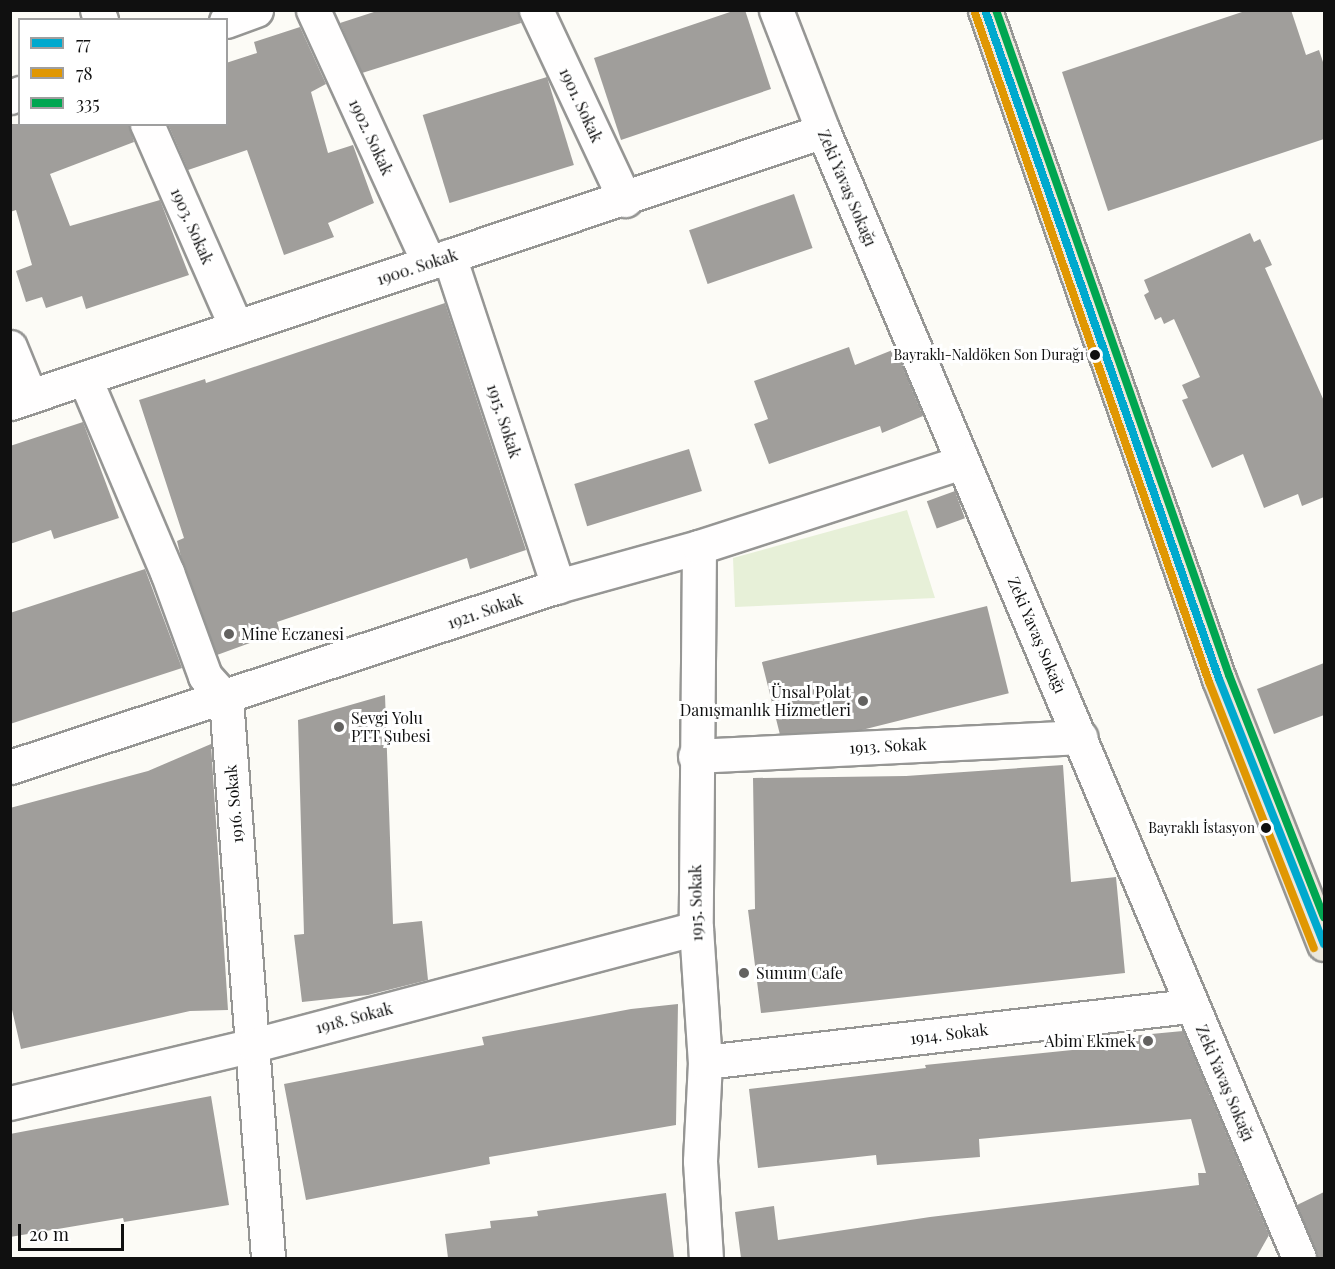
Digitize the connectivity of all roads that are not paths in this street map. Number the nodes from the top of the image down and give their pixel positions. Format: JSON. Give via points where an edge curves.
{"nodes":[{"id":1,"x":256,"y":10,"type":"edge"},
{"id":2,"x":314,"y":10,"type":"edge"},
{"id":3,"x":536,"y":10,"type":"edge"},
{"id":4,"x":776,"y":10,"type":"edge"},
{"id":5,"x":985,"y":10,"type":"edge"},
{"id":6,"x":228,"y":20,"type":"edge"},
{"id":7,"x":148,"y":126,"type":"edge"},
{"id":8,"x":823,"y":131,"type":"junction"},
{"id":9,"x":625,"y":200,"type":"junction"},
{"id":10,"x":439,"y":260,"type":"junction"},
{"id":11,"x":236,"y":327,"type":"junction"},
{"id":12,"x":10,"y":347,"type":"edge"},
{"id":13,"x":85,"y":379,"type":"junction"},
{"id":14,"x":20,"y":400,"type":"edge"},
{"id":15,"x":962,"y":462,"type":"junction"},
{"id":16,"x":699,"y":547,"type":"junction"},
{"id":17,"x":558,"y":586,"type":"junction"},
{"id":18,"x":226,"y":699,"type":"junction"},
{"id":19,"x":1081,"y":737,"type":"junction"},
{"id":20,"x":695,"y":756,"type":"junction"},
{"id":21,"x":10,"y":767,"type":"edge"},
{"id":22,"x":696,"y":928,"type":"junction"},
{"id":23,"x":1324,"y":944,"type":"edge"},
{"id":24,"x":1192,"y":1006,"type":"junction"},
{"id":25,"x":254,"y":1045,"type":"junction"},
{"id":26,"x":705,"y":1062,"type":"junction"},
{"id":27,"x":10,"y":1103,"type":"edge"},
{"id":28,"x":266,"y":1246,"type":"edge"},
{"id":29,"x":705,"y":1258,"type":"edge"},
{"id":30,"x":1299,"y":1258,"type":"edge"}],
"edges":[{"from":1,"to":6,"type":"street"},
{"from":2,"to":10,"type":"street","name":"1902. Sokak"},
{"from":3,"to":9,"type":"street","name":"1901. Sokak"},
{"from":4,"to":8,"type":"street","name":"Zeki Yavaş Sokağı"},
{"from":5,"to":23,"type":"main road","via":[[1219,679]]},
{"from":7,"to":11,"type":"street","name":"1903. Sokak"},
{"from":8,"to":9,"type":"street","name":"1900. Sokak"},
{"from":8,"to":15,"type":"street","name":"Zeki Yavaş Sokağı"},
{"from":9,"to":10,"type":"street","name":"1900. Sokak"},
{"from":10,"to":11,"type":"street","name":"1900. Sokak"},
{"from":10,"to":17,"type":"street","name":"1915. Sokak"},
{"from":11,"to":13,"type":"street","name":"1900. Sokak"},
{"from":12,"to":14,"type":"street"},
{"from":13,"to":14,"type":"street","name":"1900. Sokak"},
{"from":13,"to":18,"type":"street","via":[[167,572],[205,676]]},
{"from":15,"to":16,"type":"street","name":"1921. Sokak"},
{"from":15,"to":19,"type":"street","name":"Zeki Yavaş Sokağı"},
{"from":16,"to":17,"type":"street","name":"1921. Sokak"},
{"from":16,"to":20,"type":"street","name":"1915. Sokak"},
{"from":17,"to":18,"type":"street","name":"1921. Sokak"},
{"from":18,"to":21,"type":"street","name":"1921. Sokak"},
{"from":18,"to":25,"type":"street","name":"1916. Sokak"},
{"from":19,"to":20,"type":"street","name":"1913. Sokak"},
{"from":19,"to":24,"type":"street","name":"Zeki Yavaş Sokağı"},
{"from":20,"to":22,"type":"street","name":"1915. Sokak"},
{"from":22,"to":25,"type":"street","name":"1918. Sokak"},
{"from":22,"to":26,"type":"street","name":"1915. Sokak"},
{"from":24,"to":26,"type":"street","name":"1914. Sokak"},
{"from":24,"to":30,"type":"street","name":"Zeki Yavaş Sokağı"},
{"from":25,"to":27,"type":"street","name":"1918. Sokak"},
{"from":25,"to":28,"type":"street","name":"1916. Sokak"},
{"from":26,"to":29,"type":"street","name":"1915. Sokak","via":[[700,1161]]}]}
